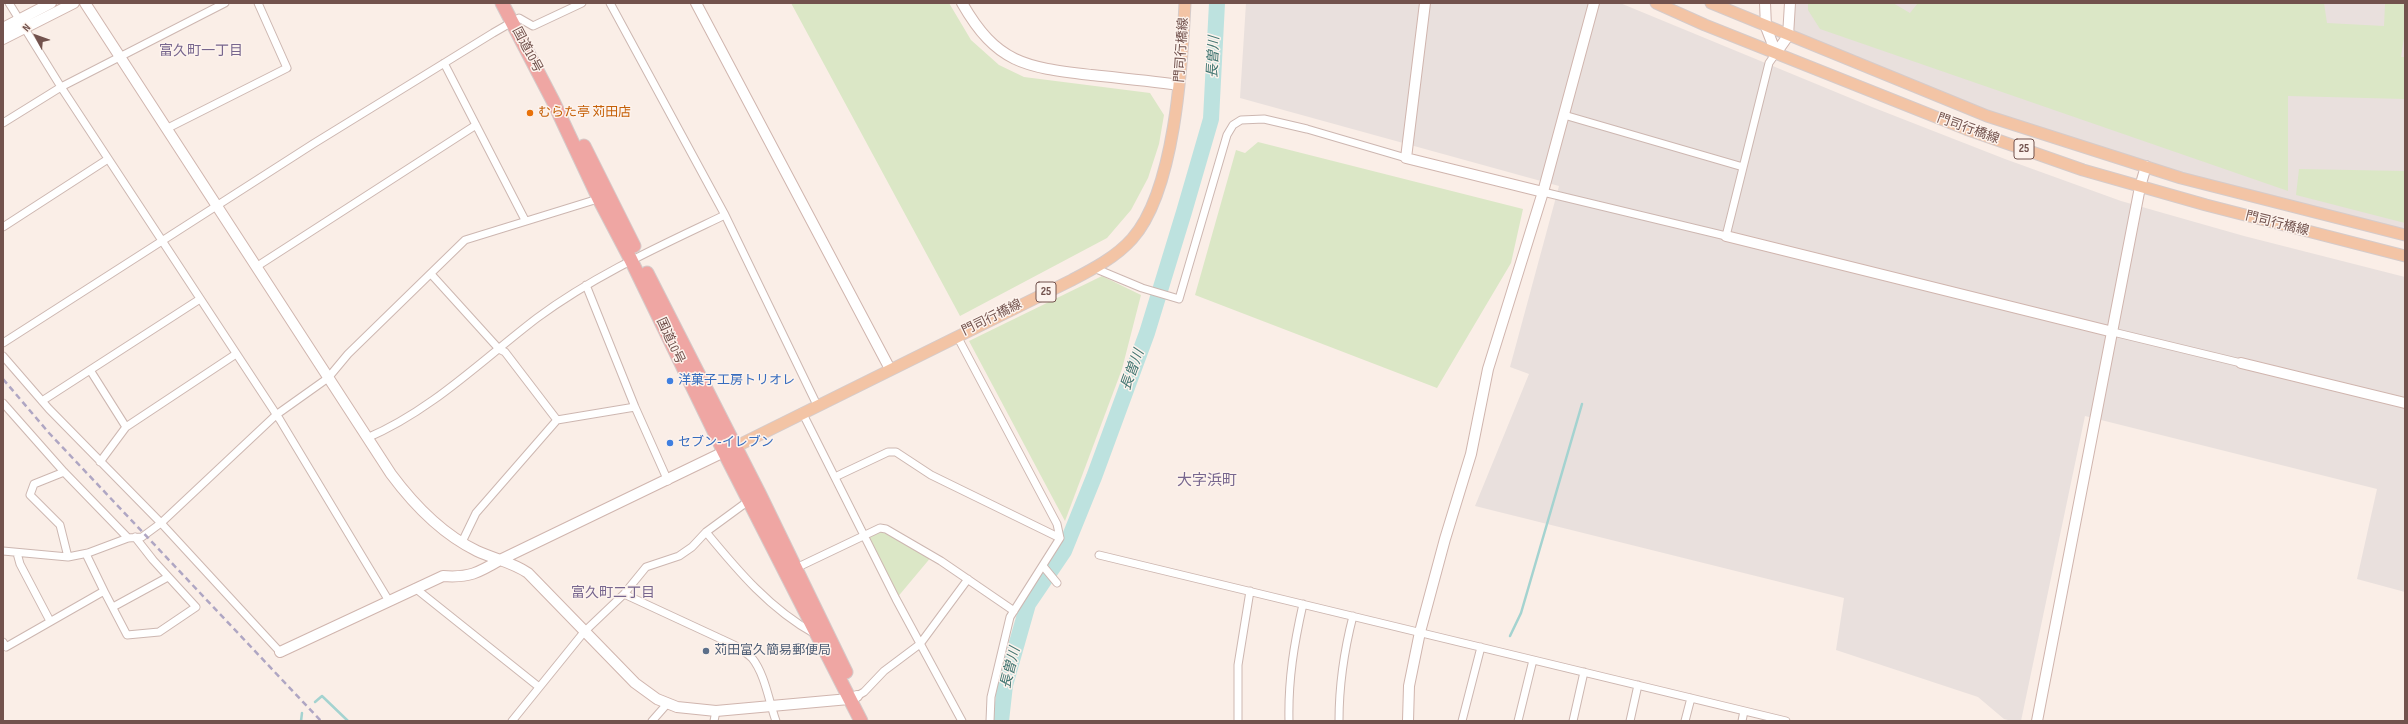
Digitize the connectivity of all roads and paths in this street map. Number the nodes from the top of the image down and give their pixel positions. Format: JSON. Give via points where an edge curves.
{"nodes":[{"id":1,"x":9,"y":3,"type":"edge"},
{"id":2,"x":51,"y":3,"type":"edge"},
{"id":3,"x":74,"y":3,"type":"edge"},
{"id":4,"x":85,"y":3,"type":"edge"},
{"id":5,"x":225,"y":3,"type":"edge"},
{"id":6,"x":258,"y":3,"type":"edge"},
{"id":7,"x":502,"y":3,"type":"edge"},
{"id":8,"x":512,"y":3,"type":"edge"},
{"id":9,"x":582,"y":3,"type":"edge"},
{"id":10,"x":610,"y":3,"type":"edge"},
{"id":11,"x":696,"y":3,"type":"edge"},
{"id":12,"x":962,"y":3,"type":"edge"},
{"id":13,"x":1185,"y":3,"type":"edge"},
{"id":14,"x":1424,"y":3,"type":"edge"},
{"id":15,"x":1594,"y":3,"type":"edge"},
{"id":16,"x":1656,"y":3,"type":"edge"},
{"id":17,"x":1711,"y":3,"type":"edge"},
{"id":18,"x":1765,"y":3,"type":"edge"},
{"id":19,"x":1790,"y":3,"type":"edge"},
{"id":20,"x":515,"y":20,"type":"junction"},
{"id":21,"x":22,"y":24,"type":"junction"},
{"id":22,"x":1766,"y":27,"type":"junction"},
{"id":23,"x":3,"y":28,"type":"edge"},
{"id":24,"x":1788,"y":36,"type":"junction"},
{"id":25,"x":3,"y":39,"type":"edge"},
{"id":26,"x":1776,"y":53,"type":"junction"},
{"id":27,"x":120,"y":57,"type":"junction"},
{"id":28,"x":444,"y":63,"type":"junction"},
{"id":29,"x":1179,"y":85,"type":"junction"},
{"id":30,"x":61,"y":87,"type":"junction"},
{"id":31,"x":1564,"y":116,"type":"junction"},
{"id":32,"x":3,"y":123,"type":"edge"},
{"id":33,"x":476,"y":125,"type":"junction"},
{"id":34,"x":166,"y":129,"type":"junction"},
{"id":35,"x":1406,"y":158,"type":"junction"},
{"id":36,"x":108,"y":159,"type":"junction"},
{"id":37,"x":2146,"y":166,"type":"junction"},
{"id":38,"x":1742,"y":167,"type":"junction"},
{"id":39,"x":2140,"y":187,"type":"junction"},
{"id":40,"x":1543,"y":192,"type":"junction"},
{"id":41,"x":604,"y":197,"type":"junction"},
{"id":42,"x":217,"y":205,"type":"junction"},
{"id":43,"x":725,"y":215,"type":"junction"},
{"id":44,"x":526,"y":220,"type":"junction"},
{"id":45,"x":3,"y":227,"type":"edge"},
{"id":46,"x":2405,"y":235,"type":"edge"},
{"id":47,"x":1726,"y":236,"type":"junction"},
{"id":48,"x":161,"y":240,"type":"junction"},
{"id":49,"x":2405,"y":256,"type":"edge"},
{"id":50,"x":635,"y":258,"type":"junction"},
{"id":51,"x":256,"y":267,"type":"junction"},
{"id":52,"x":1094,"y":268,"type":"junction"},
{"id":53,"x":431,"y":274,"type":"junction"},
{"id":54,"x":586,"y":285,"type":"junction"},
{"id":55,"x":200,"y":299,"type":"junction"},
{"id":56,"x":2113,"y":332,"type":"junction"},
{"id":57,"x":957,"y":336,"type":"junction"},
{"id":58,"x":3,"y":342,"type":"edge"},
{"id":59,"x":499,"y":349,"type":"junction"},
{"id":60,"x":236,"y":354,"type":"junction"},
{"id":61,"x":3,"y":356,"type":"edge"},
{"id":62,"x":2241,"y":363,"type":"joint"},
{"id":63,"x":890,"y":369,"type":"junction"},
{"id":64,"x":90,"y":370,"type":"junction"},
{"id":65,"x":328,"y":378,"type":"junction"},
{"id":66,"x":42,"y":401,"type":"junction"},
{"id":67,"x":3,"y":403,"type":"edge"},
{"id":68,"x":2405,"y":403,"type":"edge"},
{"id":69,"x":817,"y":405,"type":"junction"},
{"id":70,"x":635,"y":407,"type":"junction"},
{"id":71,"x":802,"y":412,"type":"junction"},
{"id":72,"x":276,"y":415,"type":"junction"},
{"id":73,"x":557,"y":420,"type":"junction"},
{"id":74,"x":126,"y":426,"type":"junction"},
{"id":75,"x":367,"y":438,"type":"junction"},
{"id":76,"x":729,"y":450,"type":"junction"},
{"id":77,"x":100,"y":462,"type":"junction"},
{"id":78,"x":64,"y":472,"type":"junction"},
{"id":79,"x":835,"y":477,"type":"junction"},
{"id":80,"x":668,"y":481,"type":"junction"},
{"id":81,"x":755,"y":497,"type":"junction"},
{"id":82,"x":161,"y":523,"type":"junction"},
{"id":83,"x":706,"y":532,"type":"junction"},
{"id":84,"x":865,"y":536,"type":"junction"},
{"id":85,"x":135,"y":537,"type":"junction"},
{"id":86,"x":128,"y":538,"type":"junction"},
{"id":87,"x":1060,"y":538,"type":"junction"},
{"id":88,"x":462,"y":542,"type":"junction"},
{"id":89,"x":3,"y":551,"type":"edge"},
{"id":90,"x":17,"y":553,"type":"junction"},
{"id":91,"x":86,"y":554,"type":"junction"},
{"id":92,"x":1099,"y":555,"type":"dead end"},
{"id":93,"x":68,"y":558,"type":"junction"},
{"id":94,"x":500,"y":560,"type":"junction"},
{"id":95,"x":794,"y":569,"type":"junction"},
{"id":96,"x":1045,"y":569,"type":"junction"},
{"id":97,"x":168,"y":577,"type":"junction"},
{"id":98,"x":968,"y":580,"type":"junction"},
{"id":99,"x":1057,"y":583,"type":"dead end"},
{"id":100,"x":415,"y":588,"type":"junction"},
{"id":101,"x":104,"y":591,"type":"junction"},
{"id":102,"x":1250,"y":591,"type":"junction"},
{"id":103,"x":624,"y":594,"type":"junction"},
{"id":104,"x":389,"y":601,"type":"junction"},
{"id":105,"x":1303,"y":604,"type":"junction"},
{"id":106,"x":113,"y":607,"type":"junction"},
{"id":107,"x":1014,"y":611,"type":"junction"},
{"id":108,"x":1353,"y":616,"type":"junction"},
{"id":109,"x":50,"y":621,"type":"junction"},
{"id":110,"x":584,"y":632,"type":"junction"},
{"id":111,"x":1420,"y":632,"type":"junction"},
{"id":112,"x":819,"y":636,"type":"junction"},
{"id":113,"x":3,"y":642,"type":"edge"},
{"id":114,"x":833,"y":644,"type":"junction"},
{"id":115,"x":920,"y":644,"type":"junction"},
{"id":116,"x":1481,"y":647,"type":"junction"},
{"id":117,"x":280,"y":652,"type":"joint"},
{"id":118,"x":1533,"y":660,"type":"junction"},
{"id":119,"x":1584,"y":672,"type":"junction"},
{"id":120,"x":1638,"y":685,"type":"junction"},
{"id":121,"x":539,"y":688,"type":"junction"},
{"id":122,"x":853,"y":697,"type":"junction"},
{"id":123,"x":1691,"y":698,"type":"junction"},
{"id":124,"x":667,"y":704,"type":"junction"},
{"id":125,"x":770,"y":706,"type":"junction"},
{"id":126,"x":1744,"y":711,"type":"junction"},
{"id":127,"x":715,"y":716,"type":"edge"},
{"id":128,"x":512,"y":721,"type":"edge"},
{"id":129,"x":652,"y":721,"type":"edge"},
{"id":130,"x":776,"y":721,"type":"edge"},
{"id":131,"x":861,"y":721,"type":"edge"},
{"id":132,"x":870,"y":721,"type":"edge"},
{"id":133,"x":962,"y":721,"type":"edge"},
{"id":134,"x":990,"y":721,"type":"edge"},
{"id":135,"x":1238,"y":721,"type":"edge"},
{"id":136,"x":1289,"y":721,"type":"edge"},
{"id":137,"x":1339,"y":721,"type":"edge"},
{"id":138,"x":1402,"y":721,"type":"edge"},
{"id":139,"x":1409,"y":721,"type":"edge"},
{"id":140,"x":1462,"y":721,"type":"edge"},
{"id":141,"x":1518,"y":721,"type":"edge"},
{"id":142,"x":1573,"y":721,"type":"edge"},
{"id":143,"x":1630,"y":721,"type":"edge"},
{"id":144,"x":1685,"y":721,"type":"edge"},
{"id":145,"x":1742,"y":721,"type":"edge"},
{"id":146,"x":1786,"y":721,"type":"edge"},
{"id":147,"x":2037,"y":721,"type":"edge"}],
"edges":[{"from":1,"to":21,"type":"street"},
{"from":2,"to":21,"type":"street"},
{"from":3,"to":21,"type":"street"},
{"from":4,"to":27,"type":"street"},
{"from":5,"to":27,"type":"street"},
{"from":6,"to":34,"type":"street","via":[[287,68]]},
{"from":7,"to":20,"type":"highway","name":"国道10号"},
{"from":8,"to":20,"type":"highway","name":"国道10号"},
{"from":9,"to":20,"type":"street","via":[[533,26]]},
{"from":10,"to":43,"type":"street"},
{"from":11,"to":63,"type":"street"},
{"from":12,"to":29,"type":"street","via":[[975,26],[987,38],[999,49],[1028,66]]},
{"from":13,"to":29,"type":"main road","name":"門司行橋線","number":"25"},
{"from":14,"to":35,"type":"street"},
{"from":15,"to":31,"type":"street"},
{"from":16,"to":26,"type":"main road","name":"門司行橋線","number":"25"},
{"from":17,"to":22,"type":"main road","name":"門司行橋線","number":"25"},
{"from":18,"to":22,"type":"street"},
{"from":19,"to":24,"type":"street"},
{"from":20,"to":28,"type":"street"},
{"from":20,"to":41,"type":"highway","name":"国道10号"},
{"from":21,"to":23,"type":"street"},
{"from":21,"to":25,"type":"street"},
{"from":21,"to":30,"type":"street"},
{"from":22,"to":24,"type":"main road","name":"門司行橋線","number":"25"},
{"from":22,"to":26,"type":"street"},
{"from":24,"to":26,"type":"street"},
{"from":24,"to":37,"type":"main road","name":"門司行橋線","number":"25","via":[[1986,116]]},
{"from":26,"to":38,"type":"street","via":[[1769,63]]},
{"from":26,"to":39,"type":"main road","name":"門司行橋線","number":"25","via":[[1966,129]]},
{"from":27,"to":30,"type":"street"},
{"from":27,"to":34,"type":"street"},
{"from":28,"to":33,"type":"street"},
{"from":28,"to":42,"type":"street"},
{"from":29,"to":52,"type":"main road","name":"門司行橋線","number":"25","via":[[1166,162],[1146,219],[1120,251]]},
{"from":30,"to":32,"type":"street"},
{"from":30,"to":36,"type":"street"},
{"from":31,"to":38,"type":"street"},
{"from":31,"to":40,"type":"street"},
{"from":33,"to":44,"type":"street"},
{"from":33,"to":51,"type":"street"},
{"from":34,"to":42,"type":"street"},
{"from":35,"to":40,"type":"street"},
{"from":35,"to":52,"type":"street","via":[[1300,127],[1264,119],[1241,120],[1233,125],[1227,135],[1179,299],[1142,288]]},
{"from":36,"to":45,"type":"street"},
{"from":36,"to":48,"type":"street"},
{"from":37,"to":39,"type":"street"},
{"from":37,"to":46,"type":"main road","name":"門司行橋線","number":"25","via":[[2180,178]]},
{"from":38,"to":47,"type":"street"},
{"from":39,"to":49,"type":"main road","name":"門司行橋線","number":"25"},
{"from":39,"to":56,"type":"street"},
{"from":40,"to":47,"type":"street"},
{"from":40,"to":111,"type":"street","via":[[1488,369],[1471,454]]},
{"from":41,"to":44,"type":"street"},
{"from":41,"to":50,"type":"highway","name":"国道10号"},
{"from":42,"to":48,"type":"street"},
{"from":42,"to":51,"type":"street"},
{"from":43,"to":50,"type":"street"},
{"from":43,"to":69,"type":"street"},
{"from":44,"to":53,"type":"street","via":[[465,240]]},
{"from":47,"to":56,"type":"street"},
{"from":48,"to":55,"type":"street"},
{"from":48,"to":58,"type":"street"},
{"from":50,"to":54,"type":"street"},
{"from":50,"to":76,"type":"highway","name":"国道10号"},
{"from":51,"to":65,"type":"street"},
{"from":52,"to":57,"type":"main road","name":"門司行橋線","number":"25"},
{"from":53,"to":59,"type":"street"},
{"from":53,"to":65,"type":"street","via":[[348,354]]},
{"from":54,"to":59,"type":"street"},
{"from":54,"to":70,"type":"street"},
{"from":55,"to":60,"type":"street"},
{"from":55,"to":64,"type":"street"},
{"from":56,"to":62,"type":"street"},
{"from":56,"to":147,"type":"street"},
{"from":57,"to":63,"type":"main road","name":"門司行橋線","number":"25"},
{"from":57,"to":87,"type":"street","via":[[1057,524]]},
{"from":59,"to":73,"type":"street","via":[[505,352]]},
{"from":59,"to":75,"type":"street","via":[[395,426]]},
{"from":60,"to":72,"type":"street"},
{"from":60,"to":74,"type":"street"},
{"from":61,"to":66,"type":"street"},
{"from":62,"to":68,"type":"street"},
{"from":63,"to":69,"type":"main road","name":"門司行橋線","number":"25"},
{"from":64,"to":66,"type":"street"},
{"from":64,"to":74,"type":"street"},
{"from":65,"to":72,"type":"street"},
{"from":65,"to":75,"type":"street"},
{"from":66,"to":77,"type":"street"},
{"from":67,"to":78,"type":"street"},
{"from":69,"to":71,"type":"main road","name":"門司行橋線","number":"25"},
{"from":70,"to":73,"type":"street"},
{"from":70,"to":80,"type":"street"},
{"from":71,"to":76,"type":"main road","name":"門司行橋線","number":"25"},
{"from":71,"to":79,"type":"street"},
{"from":72,"to":82,"type":"street"},
{"from":72,"to":104,"type":"street"},
{"from":73,"to":88,"type":"street","via":[[476,513]]},
{"from":74,"to":77,"type":"street"},
{"from":75,"to":88,"type":"street","via":[[411,501],[430,519]]},
{"from":76,"to":80,"type":"street"},
{"from":76,"to":81,"type":"highway","name":"国道10号"},
{"from":77,"to":82,"type":"street"},
{"from":78,"to":86,"type":"street"},
{"from":78,"to":93,"type":"street","via":[[34,484],[30,495],[60,525]]},
{"from":79,"to":84,"type":"street"},
{"from":79,"to":87,"type":"street","via":[[888,452],[896,452],[931,475]]},
{"from":80,"to":94,"type":"street"},
{"from":81,"to":83,"type":"street"},
{"from":81,"to":95,"type":"highway","name":"国道10号"},
{"from":81,"to":112,"type":"highway","name":"国道10号"},
{"from":82,"to":85,"type":"street","via":[[142,537]]},
{"from":82,"to":117,"type":"street"},
{"from":83,"to":103,"type":"street","via":[[679,556],[646,567]]},
{"from":83,"to":112,"type":"street","via":[[749,584],[795,623]]},
{"from":84,"to":95,"type":"street"},
{"from":84,"to":98,"type":"street","via":[[880,528],[886,529]]},
{"from":84,"to":115,"type":"street"},
{"from":85,"to":86,"type":"street"},
{"from":85,"to":97,"type":"street"},
{"from":86,"to":91,"type":"street"},
{"from":87,"to":96,"type":"street"},
{"from":88,"to":94,"type":"street"},
{"from":89,"to":90,"type":"street"},
{"from":90,"to":93,"type":"street"},
{"from":90,"to":109,"type":"street","via":[[20,564]]},
{"from":91,"to":93,"type":"street"},
{"from":91,"to":101,"type":"street"},
{"from":92,"to":102,"type":"street"},
{"from":94,"to":100,"type":"street","via":[[480,572],[463,578],[443,576]]},
{"from":94,"to":110,"type":"street","via":[[517,565],[528,573]]},
{"from":95,"to":114,"type":"highway","name":"国道10号"},
{"from":96,"to":99,"type":"street"},
{"from":96,"to":107,"type":"street"},
{"from":97,"to":106,"type":"street"},
{"from":97,"to":106,"type":"street","via":[[196,607],[159,632],[128,635]]},
{"from":98,"to":107,"type":"street"},
{"from":98,"to":115,"type":"street"},
{"from":100,"to":104,"type":"street"},
{"from":100,"to":121,"type":"street"},
{"from":101,"to":106,"type":"street"},
{"from":101,"to":109,"type":"street"},
{"from":102,"to":105,"type":"street"},
{"from":102,"to":135,"type":"street","via":[[1238,665]]},
{"from":103,"to":110,"type":"street"},
{"from":103,"to":125,"type":"street","via":[[745,652],[753,659]]},
{"from":104,"to":117,"type":"street"},
{"from":105,"to":108,"type":"street"},
{"from":105,"to":136,"type":"street","via":[[1289,680]]},
{"from":107,"to":134,"type":"street","via":[[1004,638],[991,697]]},
{"from":108,"to":111,"type":"street"},
{"from":108,"to":137,"type":"street","via":[[1339,690]]},
{"from":109,"to":113,"type":"street","via":[[6,647]]},
{"from":110,"to":121,"type":"street"},
{"from":110,"to":124,"type":"street","via":[[635,684]]},
{"from":111,"to":116,"type":"street"},
{"from":111,"to":139,"type":"street","via":[[1408,686]]},
{"from":112,"to":114,"type":"street"},
{"from":112,"to":122,"type":"highway","name":"国道10号"},
{"from":114,"to":122,"type":"highway","name":"国道10号"},
{"from":115,"to":122,"type":"street","via":[[884,671],[864,692]]},
{"from":115,"to":133,"type":"street"},
{"from":116,"to":118,"type":"street"},
{"from":116,"to":140,"type":"street"},
{"from":118,"to":119,"type":"street"},
{"from":118,"to":141,"type":"street"},
{"from":119,"to":120,"type":"street"},
{"from":119,"to":142,"type":"street"},
{"from":120,"to":123,"type":"street"},
{"from":120,"to":143,"type":"street"},
{"from":121,"to":128,"type":"street"},
{"from":122,"to":125,"type":"street"},
{"from":122,"to":131,"type":"highway","name":"国道10号"},
{"from":122,"to":132,"type":"highway","name":"国道10号"},
{"from":123,"to":126,"type":"street"},
{"from":123,"to":144,"type":"street"},
{"from":124,"to":127,"type":"street"},
{"from":124,"to":129,"type":"street"},
{"from":125,"to":127,"type":"street"},
{"from":125,"to":130,"type":"street"},
{"from":126,"to":145,"type":"street"},
{"from":126,"to":146,"type":"street"},
{"from":138,"to":139,"type":"street"}]}
